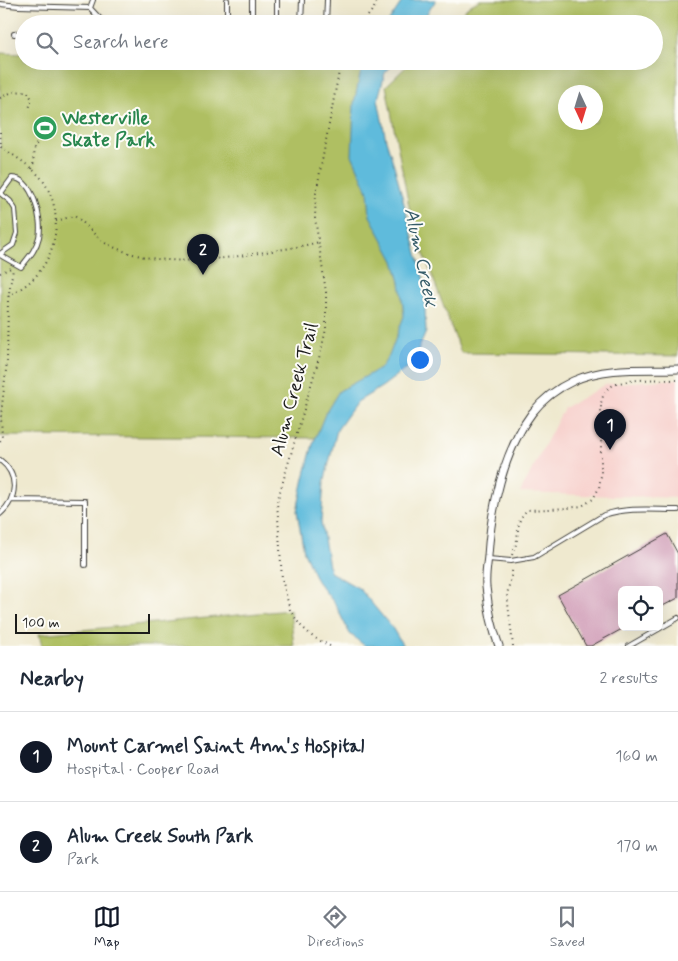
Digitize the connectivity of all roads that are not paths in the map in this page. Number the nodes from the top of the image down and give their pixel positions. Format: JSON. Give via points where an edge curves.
{"nodes":[{"id":1,"x":93,"y":0,"type":"edge"},
{"id":2,"x":227,"y":0,"type":"edge"},
{"id":3,"x":252,"y":0,"type":"edge"},
{"id":4,"x":277,"y":0,"type":"edge"},
{"id":5,"x":302,"y":0,"type":"edge"},
{"id":6,"x":327,"y":0,"type":"edge"},
{"id":7,"x":0,"y":4,"type":"edge"},
{"id":8,"x":90,"y":8,"type":"junction"},
{"id":9,"x":97,"y":15,"type":"edge"},
{"id":10,"x":226,"y":15,"type":"edge"},
{"id":11,"x":252,"y":15,"type":"edge"},
{"id":12,"x":277,"y":15,"type":"edge"},
{"id":13,"x":301,"y":15,"type":"edge"},
{"id":14,"x":326,"y":15,"type":"edge"},
{"id":15,"x":0,"y":193,"type":"edge"},
{"id":16,"x":0,"y":255,"type":"edge"},
{"id":17,"x":678,"y":369,"type":"edge"},
{"id":18,"x":0,"y":460,"type":"edge"},
{"id":19,"x":12,"y":500,"type":"junction"},
{"id":20,"x":678,"y":510,"type":"edge"},
{"id":21,"x":0,"y":514,"type":"edge"},
{"id":22,"x":488,"y":559,"type":"junction"},
{"id":23,"x":85,"y":566,"type":"dead end"},
{"id":24,"x":678,"y":618,"type":"edge"},
{"id":25,"x":499,"y":646,"type":"edge"},
{"id":26,"x":629,"y":646,"type":"edge"}],
"edges":[{"from":1,"to":8,"type":"lane"},
{"from":2,"to":10,"type":"lane"},
{"from":3,"to":11,"type":"lane"},
{"from":4,"to":12,"type":"lane"},
{"from":5,"to":13,"type":"lane"},
{"from":6,"to":14,"type":"lane"},
{"from":7,"to":8,"type":"lane"},
{"from":8,"to":9,"type":"lane"},
{"from":15,"to":16,"type":"lane","via":[[15,209],[17,232],[13,245]]},
{"from":15,"to":16,"type":"lane","via":[[12,178],[28,185],[40,223],[35,251],[21,266]]},
{"from":17,"to":22,"type":"street","via":[[596,373],[572,381],[532,412],[508,456],[494,509]]},
{"from":18,"to":19,"type":"lane","via":[[8,466],[14,478]]},
{"from":19,"to":21,"type":"lane"},
{"from":19,"to":23,"type":"lane","via":[[85,501]]},
{"from":20,"to":22,"type":"lane","via":[[615,511],[534,557]]},
{"from":22,"to":25,"type":"street","via":[[486,585]]},
{"from":24,"to":26,"type":"lane"}]}
